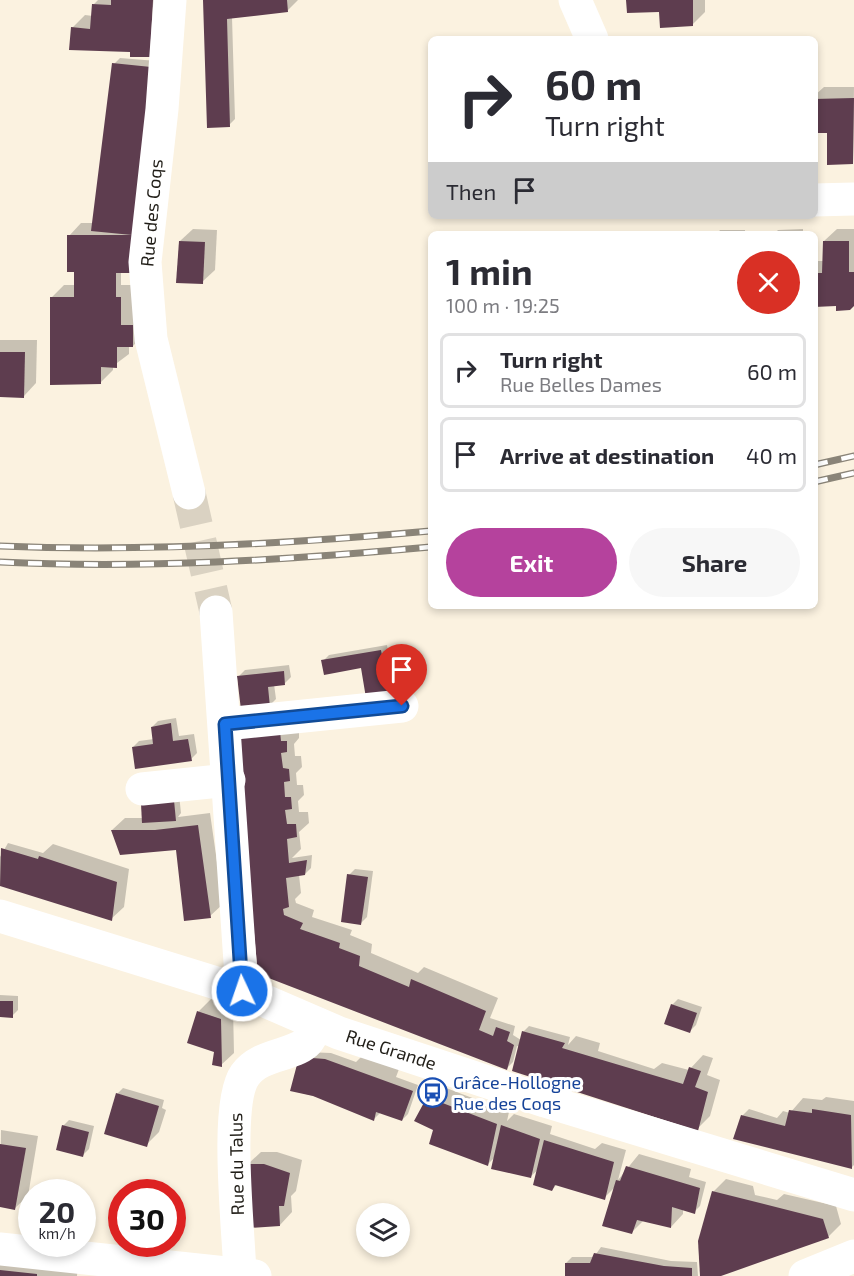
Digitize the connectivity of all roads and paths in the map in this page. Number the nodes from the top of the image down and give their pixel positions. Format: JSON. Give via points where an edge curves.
{"nodes":[{"id":1,"x":170,"y":0,"type":"edge"},
{"id":2,"x":575,"y":0,"type":"edge"},
{"id":3,"x":591,"y":36,"type":"edge"},
{"id":4,"x":854,"y":199,"type":"edge"},
{"id":5,"x":818,"y":200,"type":"edge"},
{"id":6,"x":189,"y":494,"type":"tunnel mouth"},
{"id":7,"x":216,"y":612,"type":"tunnel mouth"},
{"id":8,"x":402,"y":706,"type":"dead end"},
{"id":9,"x":225,"y":724,"type":"junction"},
{"id":10,"x":229,"y":780,"type":"junction"},
{"id":11,"x":142,"y":789,"type":"dead end"},
{"id":12,"x":0,"y":916,"type":"edge"},
{"id":13,"x":242,"y":991,"type":"junction"},
{"id":14,"x":318,"y":1024,"type":"junction"},
{"id":15,"x":854,"y":1196,"type":"edge"},
{"id":16,"x":0,"y":1249,"type":"edge"},
{"id":17,"x":854,"y":1256,"type":"edge"},
{"id":18,"x":248,"y":1275,"type":"edge"},
{"id":19,"x":805,"y":1276,"type":"edge"}],
"edges":[{"from":1,"to":6,"type":"street","name":"Rue des Coqs","via":[[145,262],[151,339]]},
{"from":2,"to":3,"type":"street"},
{"from":4,"to":5,"type":"street"},
{"from":7,"to":9,"type":"street"},
{"from":8,"to":9,"type":"street"},
{"from":9,"to":10,"type":"street"},
{"from":10,"to":11,"type":"street"},
{"from":10,"to":13,"type":"street"},
{"from":12,"to":13,"type":"street","name":"Rue Grande"},
{"from":13,"to":14,"type":"street","name":"Rue Grande"},
{"from":14,"to":15,"type":"street","name":"Rue Grande","via":[[545,1101]]},
{"from":14,"to":18,"type":"street","name":"Rue du Talus","via":[[306,1044],[266,1059],[246,1074],[236,1092],[234,1123]]},
{"from":16,"to":18,"type":"street"},
{"from":17,"to":19,"type":"street"}]}
